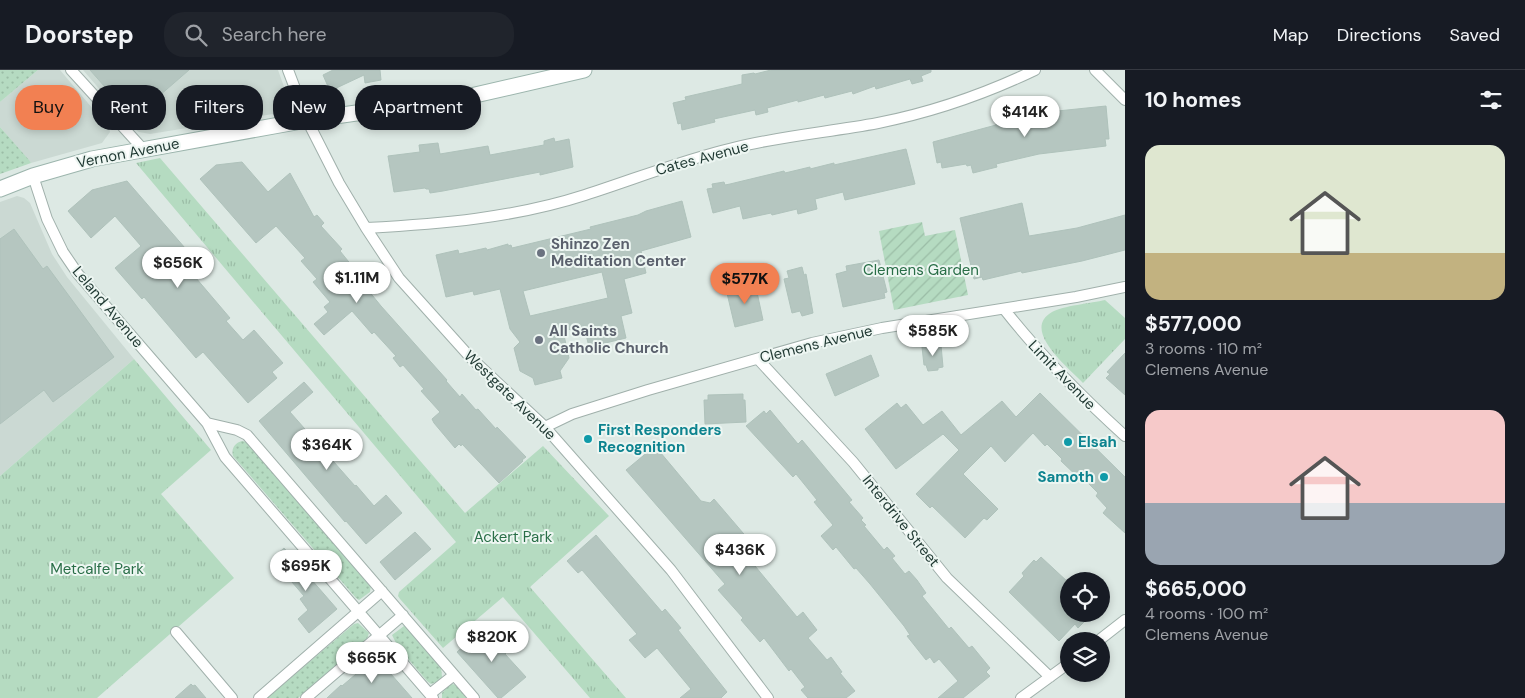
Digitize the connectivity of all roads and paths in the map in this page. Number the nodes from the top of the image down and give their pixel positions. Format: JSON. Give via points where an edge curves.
{"nodes":[{"id":1,"x":71,"y":70,"type":"edge"},
{"id":2,"x":288,"y":70,"type":"edge"},
{"id":3,"x":584,"y":70,"type":"edge"},
{"id":4,"x":1035,"y":70,"type":"edge"},
{"id":5,"x":1095,"y":70,"type":"edge"},
{"id":6,"x":294,"y":85,"type":"edge"},
{"id":7,"x":1125,"y":100,"type":"edge"},
{"id":8,"x":345,"y":115,"type":"edge"},
{"id":9,"x":273,"y":126,"type":"edge"},
{"id":10,"x":312,"y":130,"type":"edge"},
{"id":11,"x":142,"y":149,"type":"junction"},
{"id":12,"x":33,"y":176,"type":"junction"},
{"id":13,"x":0,"y":189,"type":"edge"},
{"id":14,"x":366,"y":228,"type":"junction"},
{"id":15,"x":1125,"y":287,"type":"edge"},
{"id":16,"x":1004,"y":310,"type":"junction"},
{"id":17,"x":758,"y":359,"type":"junction"},
{"id":18,"x":207,"y":423,"type":"junction"},
{"id":19,"x":545,"y":427,"type":"junction"},
{"id":20,"x":1125,"y":436,"type":"edge"},
{"id":21,"x":382,"y":591,"type":"junction"},
{"id":22,"x":359,"y":611,"type":"junction"},
{"id":23,"x":403,"y":615,"type":"junction"},
{"id":24,"x":1125,"y":620,"type":"edge"},
{"id":25,"x":176,"y":632,"type":"dead end"},
{"id":26,"x":1110,"y":632,"type":"edge"},
{"id":27,"x":380,"y":635,"type":"junction"},
{"id":28,"x":1060,"y":670,"type":"edge"},
{"id":29,"x":454,"y":675,"type":"junction"},
{"id":30,"x":1050,"y":677,"type":"junction"},
{"id":31,"x":432,"y":696,"type":"edge"},
{"id":32,"x":232,"y":698,"type":"edge"},
{"id":33,"x":259,"y":698,"type":"edge"},
{"id":34,"x":306,"y":698,"type":"edge"},
{"id":35,"x":474,"y":698,"type":"edge"},
{"id":36,"x":768,"y":698,"type":"edge"},
{"id":37,"x":1021,"y":698,"type":"edge"}],
"edges":[{"from":1,"to":11,"type":"street"},
{"from":2,"to":6,"type":"street","name":"Westgate Avenue"},
{"from":3,"to":8,"type":"street","name":"Vernon Avenue","via":[[462,98]]},
{"from":4,"to":14,"type":"street","name":"Cates Avenue","via":[[1003,86],[944,107],[732,148],[585,195],[506,215]]},
{"from":5,"to":7,"type":"street"},
{"from":9,"to":11,"type":"street","name":"Vernon Avenue"},
{"from":10,"to":14,"type":"street","name":"Westgate Avenue"},
{"from":11,"to":12,"type":"street","name":"Vernon Avenue"},
{"from":12,"to":13,"type":"street","name":"Vernon Avenue"},
{"from":12,"to":18,"type":"street","name":"Leland Avenue","via":[[47,219],[78,274]]},
{"from":14,"to":19,"type":"street","name":"Westgate Avenue","via":[[399,278],[436,320],[494,381]]},
{"from":15,"to":16,"type":"street","name":"Clemens Avenue"},
{"from":16,"to":17,"type":"street","name":"Clemens Avenue","via":[[882,328]]},
{"from":16,"to":20,"type":"street","name":"Limit Avenue","via":[[1056,371]]},
{"from":17,"to":19,"type":"street","name":"Clemens Avenue","via":[[648,390]]},
{"from":17,"to":30,"type":"street","name":"Interdrive Street","via":[[854,462],[947,578]]},
{"from":18,"to":21,"type":"street","via":[[247,435]]},
{"from":18,"to":22,"type":"street","name":"Leland Avenue","via":[[225,457]]},
{"from":19,"to":36,"type":"street","name":"Westgate Avenue","via":[[671,570]]},
{"from":21,"to":22,"type":"street"},
{"from":21,"to":23,"type":"street"},
{"from":22,"to":27,"type":"street","name":"Leland Avenue"},
{"from":22,"to":33,"type":"street"},
{"from":23,"to":27,"type":"street"},
{"from":23,"to":29,"type":"street"},
{"from":24,"to":26,"type":"street"},
{"from":25,"to":32,"type":"street"},
{"from":27,"to":31,"type":"street","name":"Leland Avenue"},
{"from":27,"to":34,"type":"street"},
{"from":28,"to":30,"type":"street"},
{"from":29,"to":31,"type":"street"},
{"from":29,"to":35,"type":"street"},
{"from":30,"to":37,"type":"street"}]}
